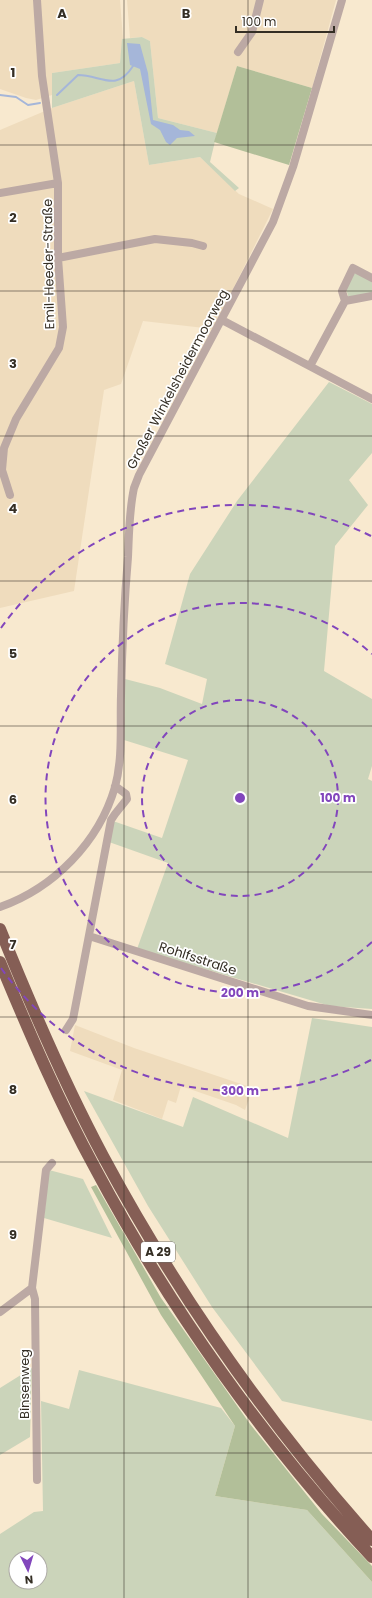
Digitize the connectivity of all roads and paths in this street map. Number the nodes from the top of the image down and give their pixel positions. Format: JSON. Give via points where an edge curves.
{"nodes":[{"id":1,"x":37,"y":0,"type":"edge"},
{"id":2,"x":260,"y":0,"type":"edge"},
{"id":3,"x":342,"y":0,"type":"edge"},
{"id":4,"x":238,"y":52,"type":"dead end"},
{"id":5,"x":58,"y":183,"type":"junction"},
{"id":6,"x":0,"y":193,"type":"edge"},
{"id":7,"x":204,"y":246,"type":"dead end"},
{"id":8,"x":58,"y":258,"type":"junction"},
{"id":9,"x":372,"y":278,"type":"edge"},
{"id":10,"x":372,"y":296,"type":"edge"},
{"id":11,"x":345,"y":301,"type":"junction"},
{"id":12,"x":222,"y":320,"type":"junction"},
{"id":13,"x":310,"y":366,"type":"junction"},
{"id":14,"x":372,"y":399,"type":"edge"},
{"id":15,"x":10,"y":495,"type":"dead end"},
{"id":16,"x":115,"y":786,"type":"junction"},
{"id":17,"x":0,"y":907,"type":"edge"},
{"id":18,"x":0,"y":929,"type":"edge"},
{"id":19,"x":88,"y":936,"type":"junction"},
{"id":20,"x":0,"y":962,"type":"edge"},
{"id":21,"x":372,"y":1015,"type":"edge"},
{"id":22,"x":66,"y":1030,"type":"dead end"},
{"id":23,"x":52,"y":1164,"type":"dead end"},
{"id":24,"x":32,"y":1288,"type":"junction"},
{"id":25,"x":0,"y":1312,"type":"edge"},
{"id":26,"x":37,"y":1480,"type":"dead end"},
{"id":27,"x":372,"y":1540,"type":"edge"},
{"id":28,"x":372,"y":1557,"type":"edge"}],
"edges":[{"from":1,"to":5,"type":"street","name":"Emil-Heeder-Straße","via":[[42,76]]},
{"from":2,"to":4,"type":"street","via":[[252,32]]},
{"from":3,"to":12,"type":"street","name":"Großer Winkelsheidermoorweg","via":[[293,167],[273,222]]},
{"from":5,"to":6,"type":"street","name":"Emil-Heeder-Straße"},
{"from":5,"to":8,"type":"street","name":"Emil-Heeder-Straße"},
{"from":7,"to":8,"type":"street","via":[[155,239]]},
{"from":8,"to":15,"type":"street","name":"Emil-Heeder-Straße","via":[[63,327],[59,348],[16,419],[4,448],[2,470]]},
{"from":9,"to":11,"type":"street","via":[[353,268],[342,291]]},
{"from":10,"to":11,"type":"street"},
{"from":11,"to":13,"type":"street"},
{"from":12,"to":13,"type":"street"},
{"from":12,"to":16,"type":"street","name":"Großer Winkelsheidermoorweg","via":[[134,488],[123,625],[120,743]]},
{"from":13,"to":14,"type":"street"},
{"from":16,"to":17,"type":"street","name":"Großer Winkelsheidermoorweg","via":[[99,824],[87,843],[49,881],[14,902]]},
{"from":16,"to":19,"type":"street","via":[[126,794],[126,799],[111,820]]},
{"from":18,"to":27,"type":"highway","number":"A 29","via":[[35,1015],[68,1086],[103,1156],[159,1254],[267,1413]]},
{"from":19,"to":21,"type":"street","name":"Rohlfsstraße","via":[[308,1006]]},
{"from":19,"to":22,"type":"street","via":[[72,1019]]},
{"from":20,"to":28,"type":"highway","number":"A 29","via":[[60,1098],[95,1168],[140,1247],[257,1421]]},
{"from":23,"to":24,"type":"street","via":[[46,1170]]},
{"from":24,"to":25,"type":"street"},
{"from":24,"to":26,"type":"street","name":"Binsenweg","via":[[36,1298]]}]}
